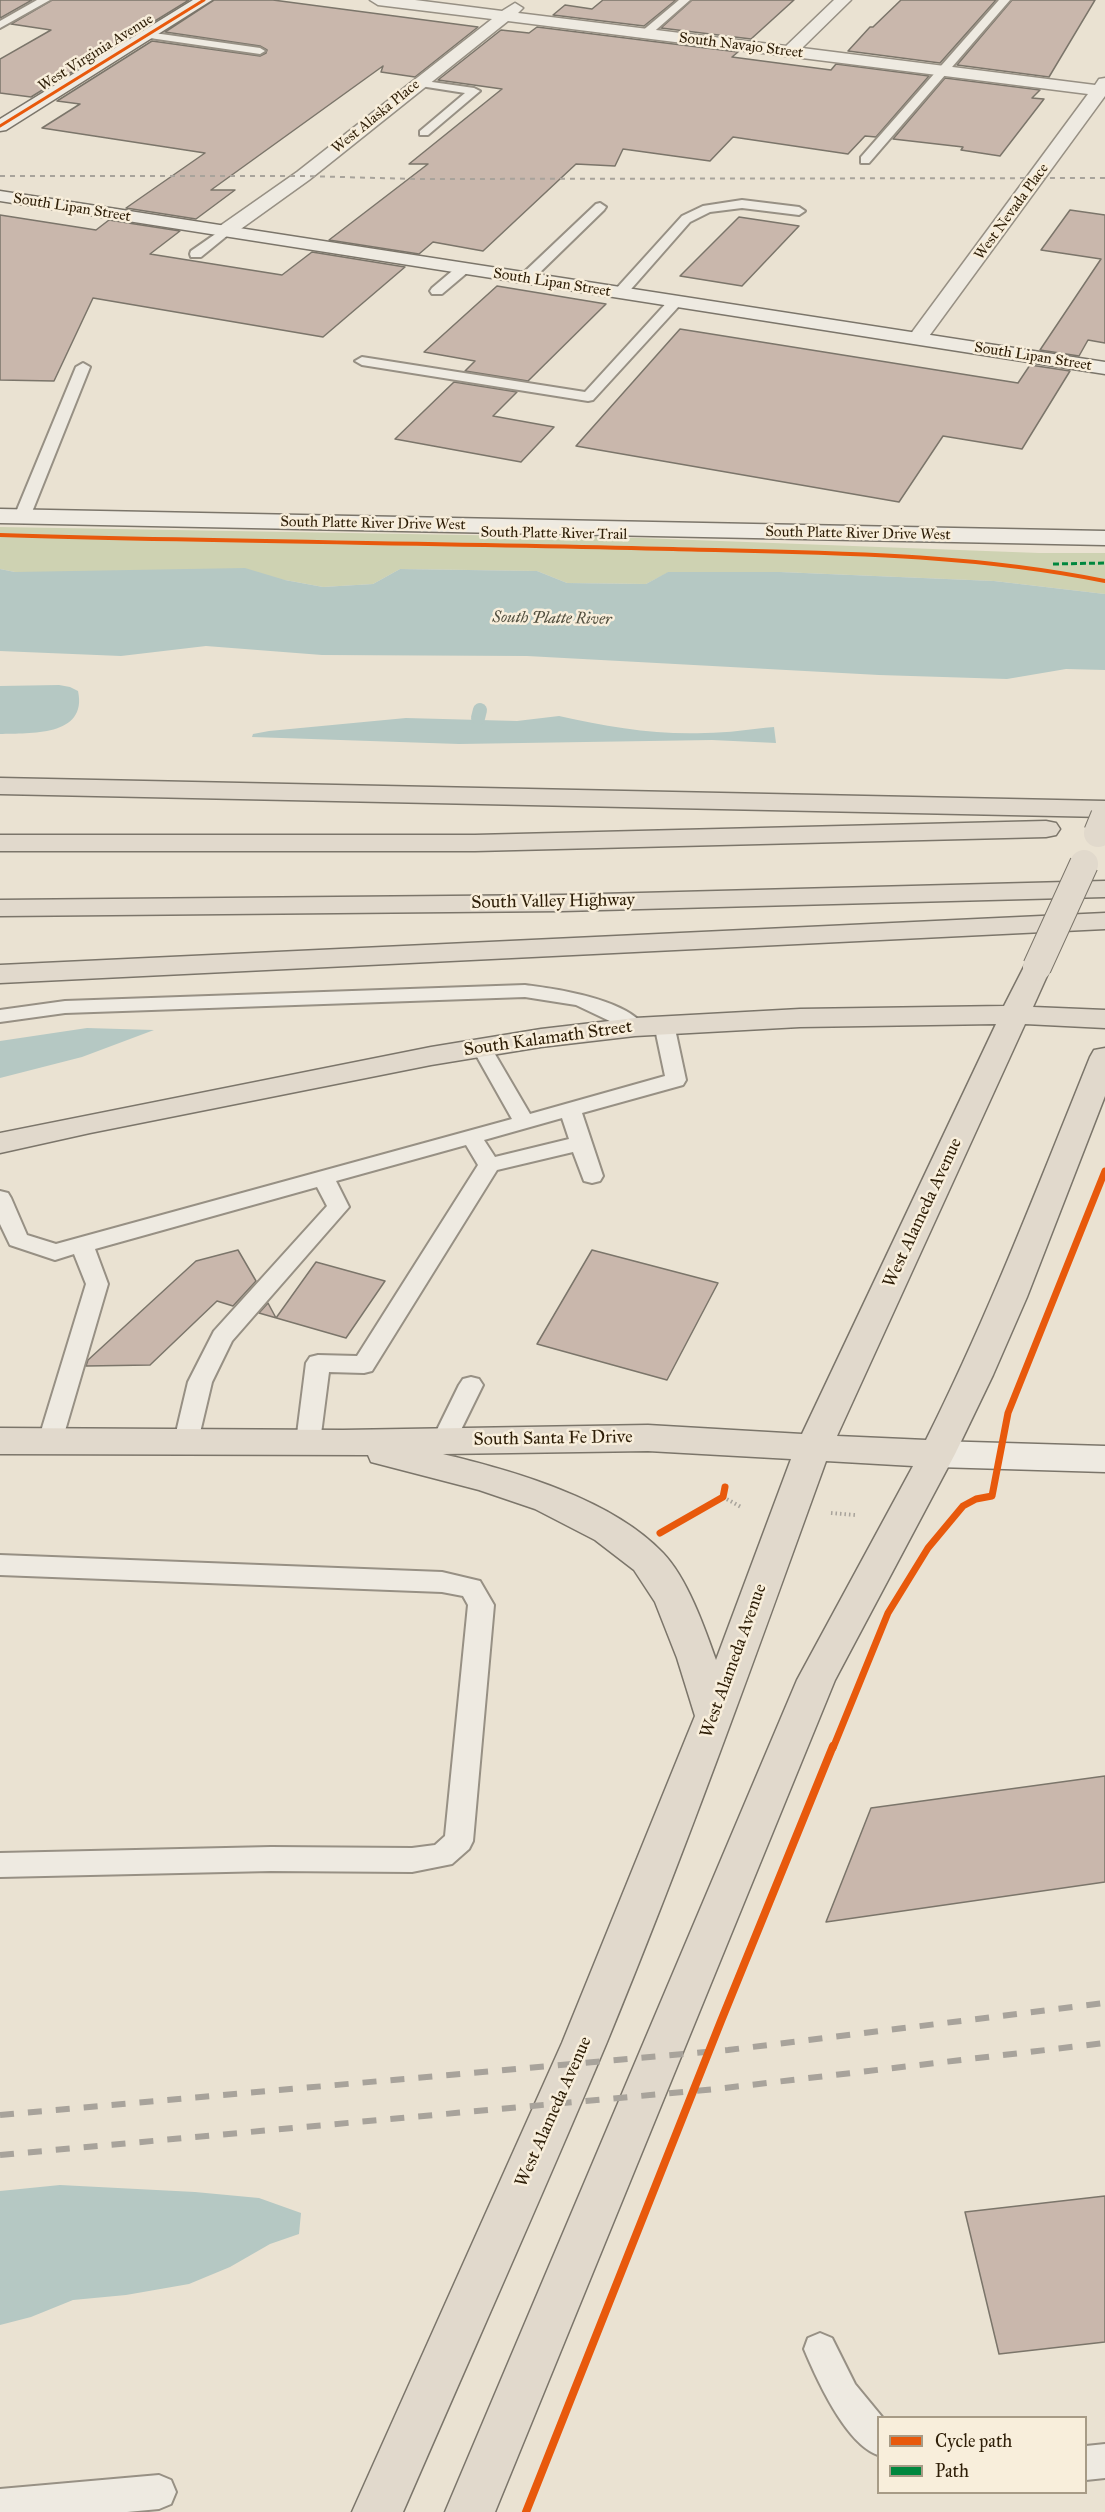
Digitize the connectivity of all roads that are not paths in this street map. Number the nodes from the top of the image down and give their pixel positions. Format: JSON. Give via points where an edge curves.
{"nodes":[{"id":1,"x":45,"y":0,"type":"edge"},
{"id":2,"x":204,"y":0,"type":"edge"},
{"id":3,"x":378,"y":0,"type":"edge"},
{"id":4,"x":526,"y":0,"type":"edge"},
{"id":5,"x":685,"y":0,"type":"edge"},
{"id":6,"x":843,"y":0,"type":"edge"},
{"id":7,"x":1005,"y":0,"type":"edge"},
{"id":8,"x":505,"y":16,"type":"junction"},
{"id":9,"x":0,"y":25,"type":"edge"},
{"id":10,"x":645,"y":34,"type":"junction"},
{"id":11,"x":147,"y":35,"type":"junction"},
{"id":12,"x":260,"y":51,"type":"dead end"},
{"id":13,"x":789,"y":52,"type":"junction"},
{"id":14,"x":942,"y":71,"type":"junction"},
{"id":15,"x":418,"y":83,"type":"junction"},
{"id":16,"x":1103,"y":88,"type":"edge"},
{"id":17,"x":0,"y":126,"type":"edge"},
{"id":18,"x":424,"y":133,"type":"dead end"},
{"id":19,"x":865,"y":160,"type":"dead end"},
{"id":20,"x":0,"y":196,"type":"edge"},
{"id":21,"x":600,"y":207,"type":"dead end"},
{"id":22,"x":799,"y":211,"type":"dead end"},
{"id":23,"x":224,"y":232,"type":"junction"},
{"id":24,"x":196,"y":254,"type":"dead end"},
{"id":25,"x":463,"y":269,"type":"junction"},
{"id":26,"x":525,"y":279,"type":"junction"},
{"id":27,"x":437,"y":291,"type":"dead end"},
{"id":28,"x":620,"y":293,"type":"junction"},
{"id":29,"x":675,"y":302,"type":"junction"},
{"id":30,"x":917,"y":339,"type":"junction"},
{"id":31,"x":362,"y":361,"type":"dead end"},
{"id":32,"x":83,"y":367,"type":"dead end"},
{"id":33,"x":1105,"y":368,"type":"edge"},
{"id":34,"x":11,"y":516,"type":"edge"},
{"id":35,"x":1105,"y":538,"type":"edge"},
{"id":36,"x":0,"y":786,"type":"edge"},
{"id":37,"x":1105,"y":809,"type":"edge"},
{"id":38,"x":1105,"y":816,"type":"edge"},
{"id":39,"x":1105,"y":828,"type":"edge"},
{"id":40,"x":0,"y":843,"type":"edge"},
{"id":41,"x":1105,"y":889,"type":"edge"},
{"id":42,"x":0,"y":908,"type":"edge"},
{"id":43,"x":1105,"y":921,"type":"edge"},
{"id":44,"x":0,"y":974,"type":"edge"},
{"id":45,"x":1015,"y":1015,"type":"junction"},
{"id":46,"x":0,"y":1016,"type":"edge"},
{"id":47,"x":1105,"y":1019,"type":"edge"},
{"id":48,"x":650,"y":1025,"type":"junction"},
{"id":49,"x":482,"y":1047,"type":"junction"},
{"id":50,"x":1105,"y":1057,"type":"edge"},
{"id":51,"x":570,"y":1110,"type":"junction"},
{"id":52,"x":524,"y":1122,"type":"junction"},
{"id":53,"x":472,"y":1137,"type":"junction"},
{"id":54,"x":0,"y":1143,"type":"edge"},
{"id":55,"x":581,"y":1143,"type":"junction"},
{"id":56,"x":489,"y":1165,"type":"junction"},
{"id":57,"x":592,"y":1176,"type":"dead end"},
{"id":58,"x":324,"y":1178,"type":"junction"},
{"id":59,"x":0,"y":1198,"type":"edge"},
{"id":60,"x":82,"y":1245,"type":"junction"},
{"id":61,"x":471,"y":1385,"type":"dead end"},
{"id":62,"x":444,"y":1440,"type":"junction"},
{"id":63,"x":0,"y":1441,"type":"edge"},
{"id":64,"x":50,"y":1441,"type":"junction"},
{"id":65,"x":186,"y":1441,"type":"junction"},
{"id":66,"x":326,"y":1442,"type":"junction"},
{"id":67,"x":814,"y":1446,"type":"junction"},
{"id":68,"x":938,"y":1454,"type":"junction"},
{"id":69,"x":1105,"y":1459,"type":"edge"},
{"id":70,"x":0,"y":1565,"type":"edge"},
{"id":71,"x":714,"y":1715,"type":"junction"},
{"id":72,"x":0,"y":1865,"type":"edge"},
{"id":73,"x":820,"y":2349,"type":"dead end"},
{"id":74,"x":877,"y":2436,"type":"edge"},
{"id":75,"x":1105,"y":2461,"type":"edge"},
{"id":76,"x":1087,"y":2463,"type":"edge"},
{"id":77,"x":159,"y":2492,"type":"dead end"},
{"id":78,"x":0,"y":2506,"type":"edge"},
{"id":79,"x":377,"y":2512,"type":"edge"},
{"id":80,"x":470,"y":2512,"type":"edge"}],
"edges":[{"from":1,"to":9,"type":"lane"},
{"from":2,"to":11,"type":"street","name":"West Virginia Avenue"},
{"from":3,"to":8,"type":"street","name":"South Navajo Street"},
{"from":4,"to":8,"type":"street","name":"West Alaska Place"},
{"from":5,"to":10,"type":"lane"},
{"from":6,"to":13,"type":"street"},
{"from":7,"to":14,"type":"lane"},
{"from":8,"to":10,"type":"street","name":"South Navajo Street"},
{"from":8,"to":15,"type":"street","name":"West Alaska Place"},
{"from":10,"to":13,"type":"street","name":"South Navajo Street"},
{"from":11,"to":12,"type":"lane"},
{"from":11,"to":17,"type":"street","name":"West Virginia Avenue"},
{"from":13,"to":14,"type":"street","name":"South Navajo Street"},
{"from":14,"to":16,"type":"street","name":"South Navajo Street"},
{"from":14,"to":19,"type":"lane"},
{"from":15,"to":18,"type":"lane","via":[[474,91]]},
{"from":15,"to":23,"type":"street","name":"West Alaska Place","via":[[303,176]]},
{"from":16,"to":30,"type":"street","name":"West Nevada Place"},
{"from":20,"to":23,"type":"street","name":"South Lipan Street"},
{"from":21,"to":26,"type":"lane"},
{"from":22,"to":28,"type":"lane","via":[[742,204],[707,209],[686,219]]},
{"from":23,"to":24,"type":"lane"},
{"from":23,"to":25,"type":"street","name":"South Lipan Street"},
{"from":25,"to":26,"type":"street","name":"South Lipan Street"},
{"from":25,"to":27,"type":"lane"},
{"from":26,"to":28,"type":"street","name":"South Lipan Street"},
{"from":28,"to":29,"type":"street","name":"South Lipan Street"},
{"from":29,"to":30,"type":"street","name":"South Lipan Street"},
{"from":29,"to":31,"type":"lane","via":[[588,397]]},
{"from":30,"to":33,"type":"street","name":"South Lipan Street"},
{"from":32,"to":34,"type":"lane"},
{"from":34,"to":35,"type":"street","name":"South Platte River Drive West"},
{"from":36,"to":37,"type":"main road"},
{"from":38,"to":45,"type":"main road","name":"West Alameda Avenue","bridge":true},
{"from":39,"to":40,"type":"main road","via":[[499,842]]},
{"from":41,"to":42,"type":"main road","name":"South Valley Highway","via":[[573,902]]},
{"from":43,"to":44,"type":"main road"},
{"from":45,"to":47,"type":"main road","name":"South Kalamath Street"},
{"from":45,"to":48,"type":"main road","name":"South Kalamath Street"},
{"from":45,"to":67,"type":"main road","name":"West Alameda Avenue"},
{"from":46,"to":48,"type":"lane","via":[[76,1006],[525,991],[582,999]]},
{"from":48,"to":49,"type":"main road","name":"South Kalamath Street"},
{"from":48,"to":51,"type":"lane","via":[[676,1080]]},
{"from":49,"to":52,"type":"lane"},
{"from":49,"to":54,"type":"main road","name":"South Kalamath Street"},
{"from":50,"to":68,"type":"main road","via":[[1010,1297]]},
{"from":51,"to":52,"type":"lane"},
{"from":51,"to":55,"type":"lane"},
{"from":52,"to":53,"type":"lane"},
{"from":53,"to":56,"type":"lane"},
{"from":53,"to":58,"type":"lane"},
{"from":55,"to":56,"type":"lane"},
{"from":55,"to":57,"type":"lane"},
{"from":56,"to":66,"type":"lane","via":[[364,1365],[318,1363]]},
{"from":58,"to":60,"type":"lane"},
{"from":58,"to":65,"type":"lane","via":[[338,1207],[222,1337],[200,1382]]},
{"from":59,"to":60,"type":"lane","via":[[18,1240],[55,1252]]},
{"from":60,"to":64,"type":"lane","via":[[97,1284]]},
{"from":61,"to":62,"type":"lane"},
{"from":62,"to":66,"type":"main road","name":"South Santa Fe Drive"},
{"from":62,"to":67,"type":"main road","name":"South Santa Fe Drive","via":[[648,1438]]},
{"from":63,"to":64,"type":"main road","name":"South Santa Fe Drive"},
{"from":64,"to":65,"type":"main road","name":"South Santa Fe Drive"},
{"from":65,"to":66,"type":"main road","name":"South Santa Fe Drive"},
{"from":66,"to":71,"type":"main road","via":[[450,1469],[555,1502],[622,1539],[652,1565],[674,1603],[691,1641]]},
{"from":67,"to":68,"type":"main road","name":"South Santa Fe Drive"},
{"from":67,"to":71,"type":"main road","name":"West Alameda Avenue"},
{"from":68,"to":69,"type":"street","name":"South Santa Fe Drive"},
{"from":68,"to":80,"type":"main road","via":[[816,1680]]},
{"from":70,"to":72,"type":"lane","via":[[442,1582],[471,1588],[481,1605],[459,1841],[442,1856],[412,1860]]},
{"from":71,"to":79,"type":"main road","name":"West Alameda Avenue","via":[[584,2043]]},
{"from":73,"to":74,"type":"lane","via":[[843,2396]]},
{"from":75,"to":76,"type":"lane"},
{"from":77,"to":78,"type":"lane"}]}
